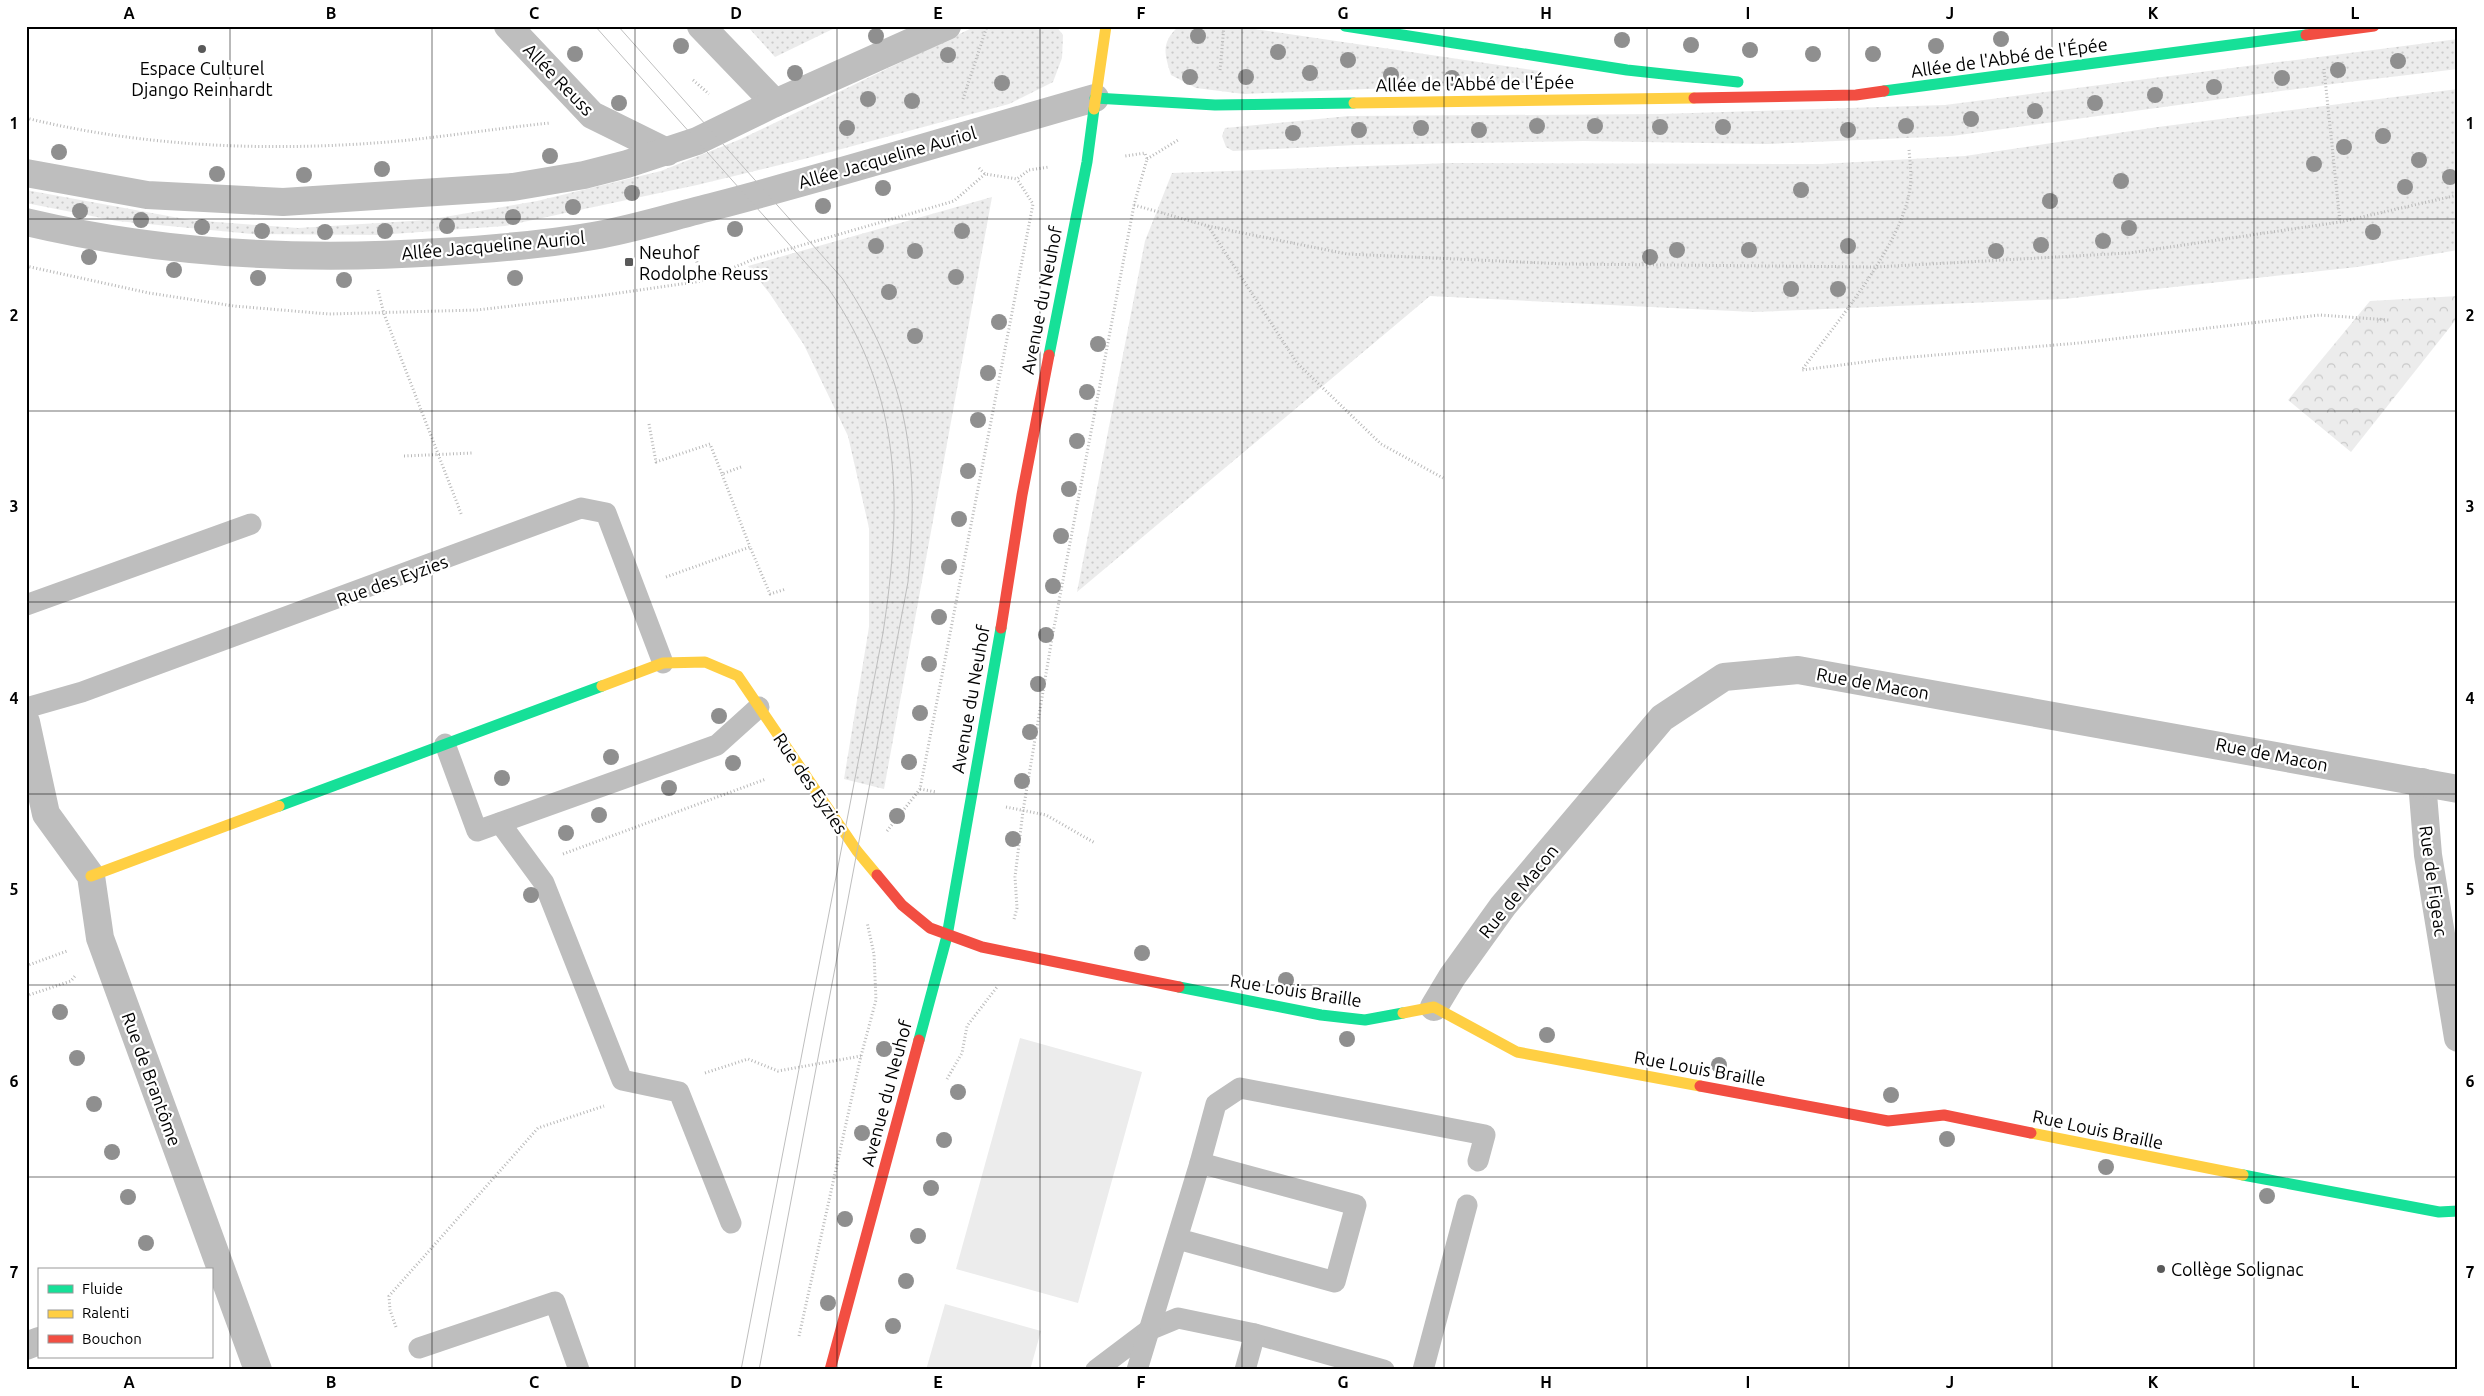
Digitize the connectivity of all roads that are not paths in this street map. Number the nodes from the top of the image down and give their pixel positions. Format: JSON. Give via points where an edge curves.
{"nodes":[{"id":1,"x":508,"y":26,"type":"edge"},
{"id":2,"x":701,"y":26,"type":"edge"},
{"id":3,"x":947,"y":26,"type":"edge"},
{"id":4,"x":1106,"y":26,"type":"edge"},
{"id":5,"x":1345,"y":26,"type":"edge"},
{"id":6,"x":2374,"y":26,"type":"edge"},
{"id":7,"x":1441,"y":34,"type":"edge"},
{"id":8,"x":1747,"y":83,"type":"dead end"},
{"id":9,"x":1766,"y":85,"type":"dead end"},
{"id":10,"x":1856,"y":95,"type":"junction"},
{"id":11,"x":1094,"y":98,"type":"junction"},
{"id":12,"x":775,"y":103,"type":"junction"},
{"id":13,"x":667,"y":152,"type":"junction"},
{"id":14,"x":26,"y":173,"type":"edge"},
{"id":15,"x":26,"y":222,"type":"edge"},
{"id":16,"x":251,"y":524,"type":"dead end"},
{"id":17,"x":26,"y":604,"type":"edge"},
{"id":18,"x":663,"y":663,"type":"junction"},
{"id":19,"x":759,"y":707,"type":"junction"},
{"id":20,"x":26,"y":708,"type":"edge"},
{"id":21,"x":26,"y":722,"type":"edge"},
{"id":22,"x":445,"y":744,"type":"junction"},
{"id":23,"x":2422,"y":782,"type":"junction"},
{"id":24,"x":2458,"y":789,"type":"edge"},
{"id":25,"x":36,"y":816,"type":"edge"},
{"id":26,"x":500,"y":823,"type":"junction"},
{"id":27,"x":91,"y":876,"type":"junction"},
{"id":28,"x":947,"y":936,"type":"junction"},
{"id":29,"x":1434,"y":1007,"type":"junction"},
{"id":30,"x":2458,"y":1038,"type":"edge"},
{"id":31,"x":1478,"y":1161,"type":"dead end"},
{"id":32,"x":1200,"y":1163,"type":"junction"},
{"id":33,"x":1467,"y":1205,"type":"dead end"},
{"id":34,"x":2458,"y":1211,"type":"edge"},
{"id":35,"x":731,"y":1223,"type":"dead end"},
{"id":36,"x":1178,"y":1239,"type":"junction"},
{"id":37,"x":217,"y":1275,"type":"edge"},
{"id":38,"x":1149,"y":1330,"type":"junction"},
{"id":39,"x":1255,"y":1334,"type":"junction"},
{"id":40,"x":38,"y":1341,"type":"edge"},
{"id":41,"x":26,"y":1346,"type":"edge"},
{"id":42,"x":420,"y":1348,"type":"dead end"},
{"id":43,"x":1361,"y":1367,"type":"edge"},
{"id":44,"x":258,"y":1370,"type":"edge"},
{"id":45,"x":579,"y":1370,"type":"edge"},
{"id":46,"x":830,"y":1370,"type":"edge"},
{"id":47,"x":1096,"y":1370,"type":"edge"},
{"id":48,"x":1137,"y":1370,"type":"edge"},
{"id":49,"x":1245,"y":1370,"type":"edge"},
{"id":50,"x":1384,"y":1370,"type":"edge"},
{"id":51,"x":1423,"y":1370,"type":"edge"}],
"edges":[{"from":1,"to":13,"type":"street","name":"Allée Reuss","via":[[592,116]]},
{"from":2,"to":12,"type":"street"},
{"from":3,"to":12,"type":"street"},
{"from":4,"to":11,"type":"street","name":"Avenue du Neuhof"},
{"from":5,"to":7,"type":"street","name":"Allée de l'Abbé de l'Épée"},
{"from":6,"to":10,"type":"street","name":"Allée de l'Abbé de l'Épée"},
{"from":7,"to":8,"type":"street","name":"Allée de l'Abbé de l'Épée","via":[[1628,70]]},
{"from":9,"to":10,"type":"street","name":"Allée de l'Abbé de l'Épée"},
{"from":10,"to":11,"type":"street","name":"Allée de l'Abbé de l'Épée","via":[[1215,105]]},
{"from":11,"to":15,"type":"street","name":"Allée Jacqueline Auriol","via":[[766,193],[594,236],[502,248],[370,256],[273,256],[168,247],[72,233]]},
{"from":11,"to":28,"type":"street","name":"Avenue du Neuhof","via":[[1087,162],[1042,384]]},
{"from":12,"to":13,"type":"street"},
{"from":13,"to":14,"type":"street","via":[[584,175],[513,187],[283,202],[147,195]]},
{"from":16,"to":17,"type":"lane"},
{"from":18,"to":19,"type":"street","name":"Rue des Eyzies","via":[[705,662],[738,676]]},
{"from":18,"to":20,"type":"lane","name":"Rue des Eyzies","via":[[606,513],[581,508],[82,692]]},
{"from":18,"to":22,"type":"street","name":"Rue des Eyzies"},
{"from":19,"to":26,"type":"lane","via":[[717,745]]},
{"from":19,"to":28,"type":"street","name":"Rue des Eyzies","via":[[874,872],[916,918]]},
{"from":21,"to":25,"type":"street"},
{"from":22,"to":26,"type":"lane","via":[[477,831]]},
{"from":22,"to":27,"type":"street","name":"Rue des Eyzies"},
{"from":23,"to":24,"type":"street","name":"Rue de Macon"},
{"from":23,"to":29,"type":"street","name":"Rue de Macon","via":[[1798,670],[1724,677],[1662,718],[1503,906]]},
{"from":23,"to":30,"type":"street","name":"Rue de Figeac","via":[[2428,855]]},
{"from":25,"to":27,"type":"street","name":"Rue de Brantôme"},
{"from":26,"to":35,"type":"lane","via":[[544,883],[622,1080],[679,1092]]},
{"from":27,"to":37,"type":"street","name":"Rue de Brantôme","via":[[100,938]]},
{"from":28,"to":29,"type":"street","name":"Rue Louis Braille","via":[[1008,954],[1321,1015],[1365,1020]]},
{"from":28,"to":46,"type":"street","name":"Avenue du Neuhof"},
{"from":29,"to":34,"type":"street","name":"Rue Louis Braille","via":[[1517,1052],[1888,1121],[1944,1115],[2170,1162],[2440,1212]]},
{"from":31,"to":32,"type":"lane","via":[[1485,1135],[1240,1088],[1216,1104]]},
{"from":32,"to":36,"type":"lane"},
{"from":32,"to":36,"type":"lane","via":[[1356,1205],[1346,1243],[1334,1282]]},
{"from":33,"to":51,"type":"lane"},
{"from":36,"to":38,"type":"lane"},
{"from":37,"to":44,"type":"street","name":"Rue de Brantôme"},
{"from":38,"to":39,"type":"lane","via":[[1178,1318]]},
{"from":38,"to":47,"type":"lane"},
{"from":38,"to":48,"type":"lane"},
{"from":39,"to":43,"type":"lane"},
{"from":39,"to":49,"type":"lane"},
{"from":40,"to":41,"type":"street"},
{"from":42,"to":45,"type":"lane","via":[[555,1302]]},
{"from":43,"to":50,"type":"lane"}]}
